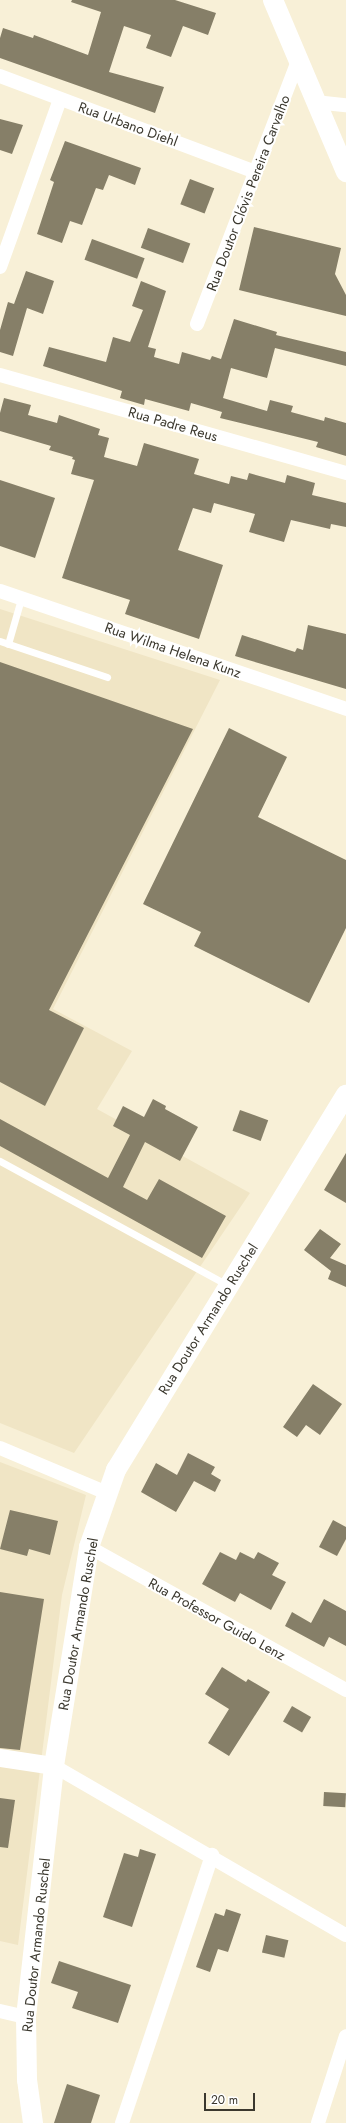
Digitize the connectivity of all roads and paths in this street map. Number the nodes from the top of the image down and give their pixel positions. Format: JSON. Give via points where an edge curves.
{"nodes":[{"id":1,"x":273,"y":0,"type":"edge"},
{"id":2,"x":298,"y":61,"type":"junction"},
{"id":3,"x":0,"y":76,"type":"edge"},
{"id":4,"x":60,"y":99,"type":"junction"},
{"id":5,"x":315,"y":102,"type":"junction"},
{"id":6,"x":346,"y":105,"type":"edge"},
{"id":7,"x":256,"y":172,"type":"junction"},
{"id":8,"x":346,"y":172,"type":"edge"},
{"id":9,"x":0,"y":267,"type":"edge"},
{"id":10,"x":197,"y":324,"type":"dead end"},
{"id":11,"x":0,"y":374,"type":"edge"},
{"id":12,"x":346,"y":474,"type":"edge"},
{"id":13,"x":0,"y":591,"type":"edge"},
{"id":14,"x":20,"y":599,"type":"junction"},
{"id":15,"x":0,"y":642,"type":"edge"},
{"id":16,"x":8,"y":644,"type":"junction"},
{"id":17,"x":107,"y":677,"type":"dead end"},
{"id":18,"x":346,"y":709,"type":"edge"},
{"id":19,"x":346,"y":1095,"type":"edge"},
{"id":20,"x":0,"y":1161,"type":"edge"},
{"id":21,"x":229,"y":1286,"type":"junction"},
{"id":22,"x":0,"y":1448,"type":"edge"},
{"id":23,"x":107,"y":1493,"type":"junction"},
{"id":24,"x":89,"y":1547,"type":"junction"},
{"id":25,"x":346,"y":1690,"type":"edge"},
{"id":26,"x":0,"y":1758,"type":"edge"},
{"id":27,"x":54,"y":1766,"type":"junction"},
{"id":28,"x":212,"y":1856,"type":"junction"},
{"id":29,"x":346,"y":1935,"type":"edge"},
{"id":30,"x":0,"y":2011,"type":"edge"},
{"id":31,"x":26,"y":2017,"type":"junction"},
{"id":32,"x":346,"y":2036,"type":"edge"},
{"id":33,"x":33,"y":2123,"type":"edge"},
{"id":34,"x":122,"y":2123,"type":"edge"},
{"id":35,"x":318,"y":2123,"type":"edge"}],
"edges":[{"from":1,"to":2,"type":"main road"},
{"from":2,"to":5,"type":"main road"},
{"from":2,"to":7,"type":"street","name":"Rua Doutor Clóvis Pereira Carvalho"},
{"from":3,"to":4,"type":"street","name":"Rua Urbano Diehl"},
{"from":4,"to":7,"type":"street","name":"Rua Urbano Diehl"},
{"from":4,"to":9,"type":"street"},
{"from":5,"to":6,"type":"street"},
{"from":5,"to":8,"type":"main road"},
{"from":7,"to":10,"type":"street","name":"Rua Doutor Clóvis Pereira Carvalho"},
{"from":11,"to":12,"type":"street","name":"Rua Padre Reus"},
{"from":13,"to":14,"type":"street","name":"Rua Wilma Helena Kunz"},
{"from":14,"to":16,"type":"lane"},
{"from":14,"to":18,"type":"street","name":"Rua Wilma Helena Kunz"},
{"from":15,"to":16,"type":"lane"},
{"from":16,"to":17,"type":"lane"},
{"from":19,"to":21,"type":"main road","name":"Rua Doutor Armando Ruschel"},
{"from":20,"to":21,"type":"lane"},
{"from":21,"to":23,"type":"main road","name":"Rua Doutor Armando Ruschel","via":[[116,1470]]},
{"from":22,"to":23,"type":"street"},
{"from":23,"to":24,"type":"main road","name":"Rua Doutor Armando Ruschel"},
{"from":24,"to":25,"type":"street","name":"Rua Professor Guido Lenz"},
{"from":24,"to":27,"type":"main road","name":"Rua Doutor Armando Ruschel"},
{"from":26,"to":27,"type":"street"},
{"from":27,"to":28,"type":"street"},
{"from":27,"to":31,"type":"main road","name":"Rua Doutor Armando Ruschel"},
{"from":28,"to":29,"type":"street"},
{"from":28,"to":34,"type":"street"},
{"from":30,"to":31,"type":"street"},
{"from":31,"to":33,"type":"main road","name":"Rua Doutor Armando Ruschel","via":[[26,2080]]},
{"from":32,"to":35,"type":"street"}]}
